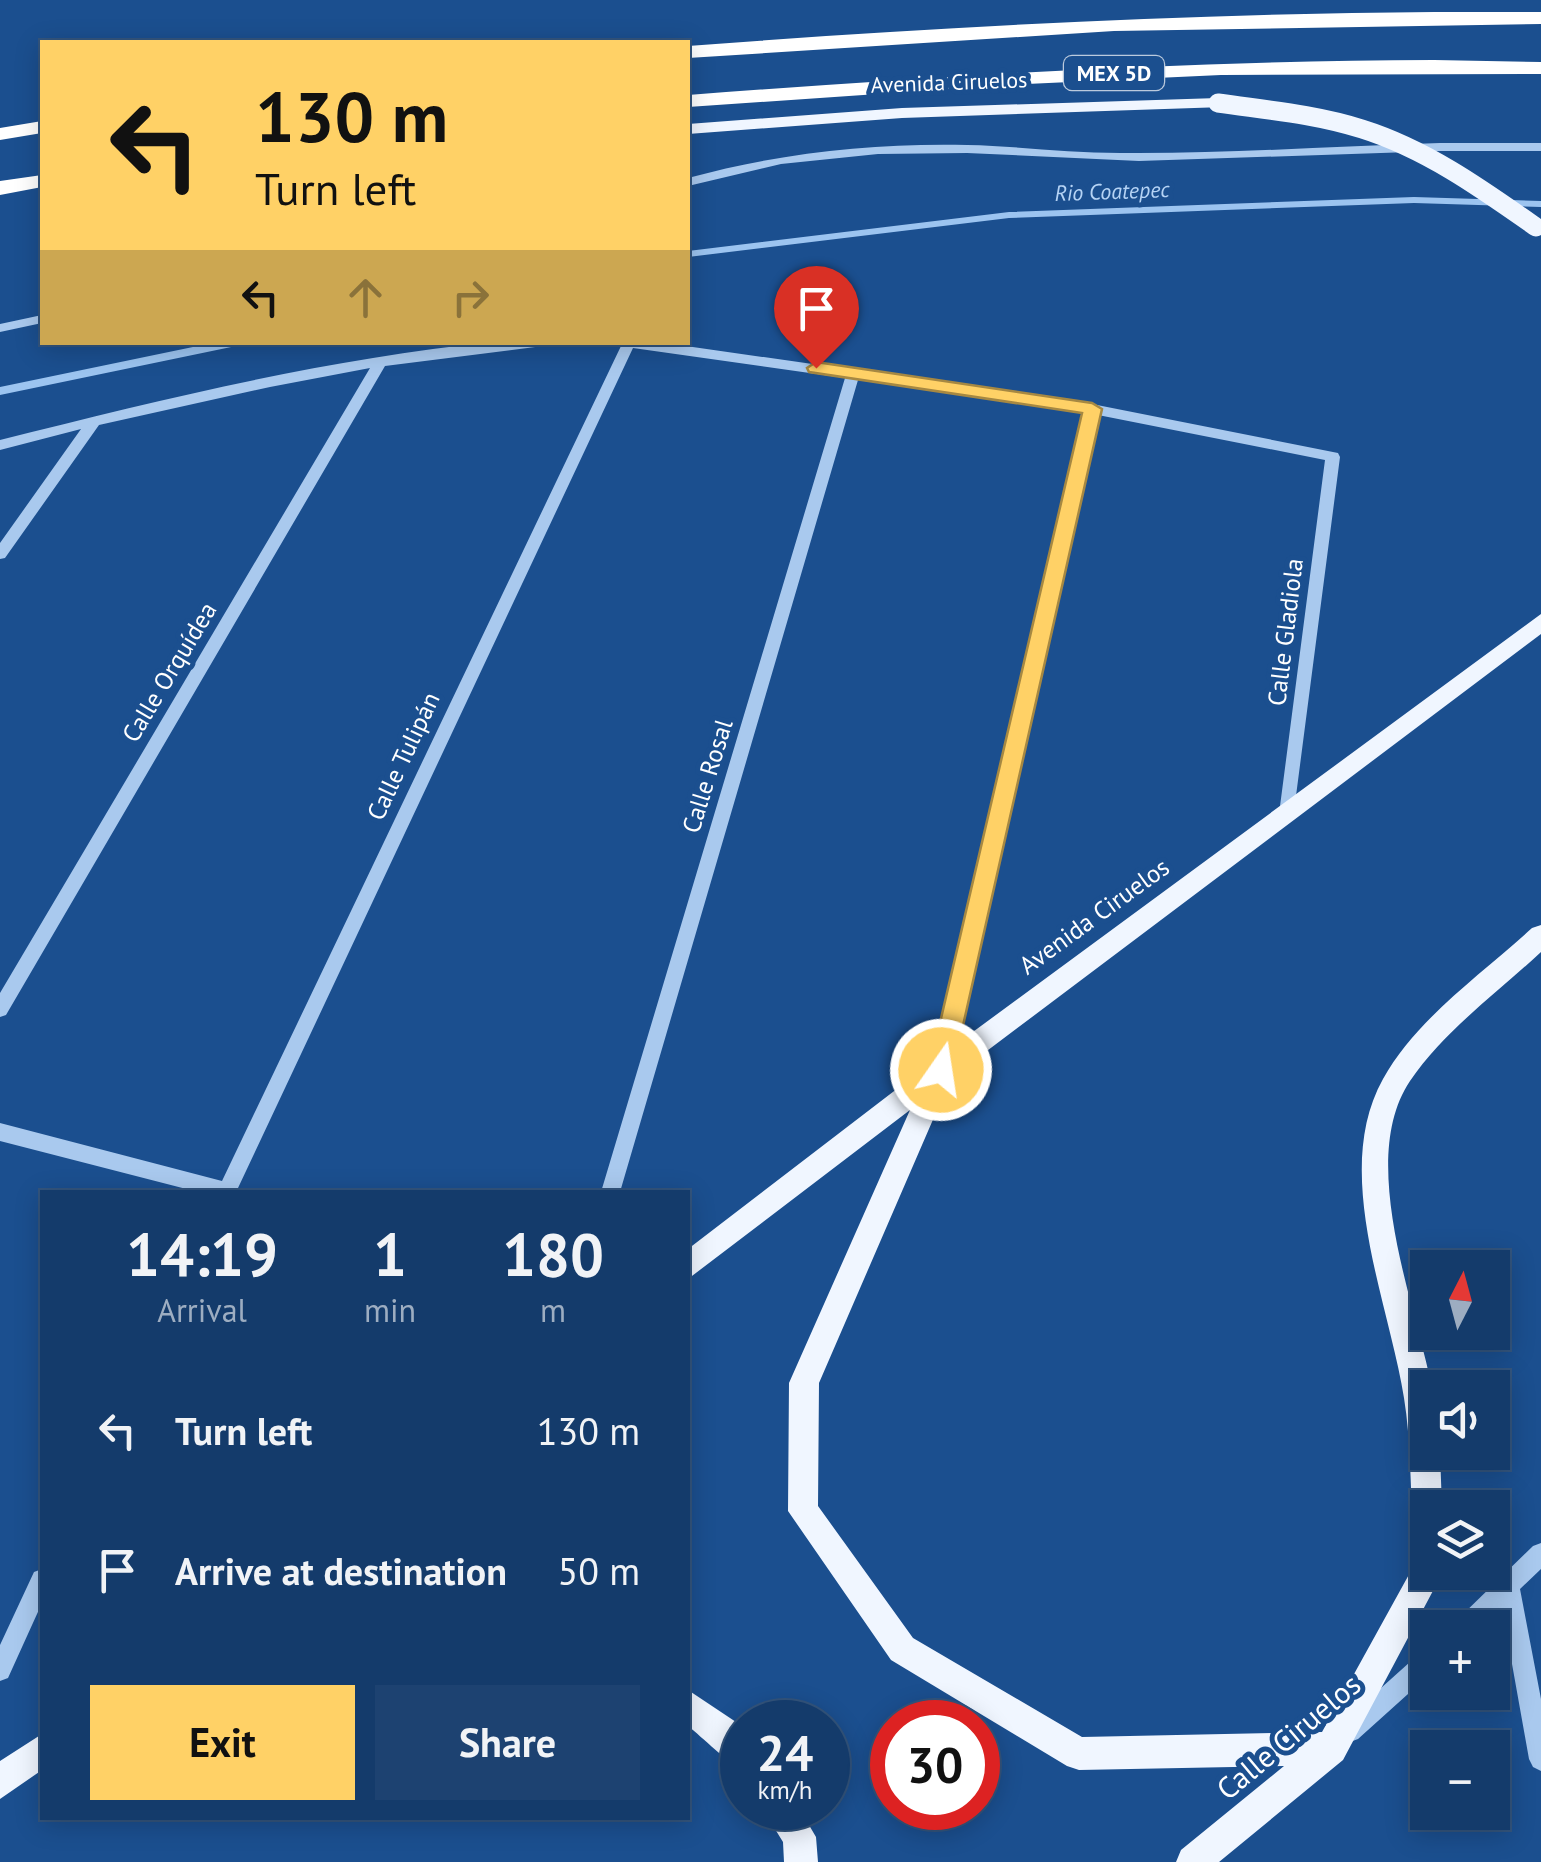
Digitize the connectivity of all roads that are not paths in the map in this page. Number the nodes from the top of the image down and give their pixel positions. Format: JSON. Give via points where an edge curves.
{"nodes":[{"id":1,"x":1541,"y":18,"type":"edge"},
{"id":2,"x":690,"y":52,"type":"edge"},
{"id":3,"x":1541,"y":68,"type":"edge"},
{"id":4,"x":690,"y":101,"type":"edge"},
{"id":5,"x":40,"y":128,"type":"edge"},
{"id":6,"x":690,"y":129,"type":"edge"},
{"id":7,"x":0,"y":134,"type":"edge"},
{"id":8,"x":1541,"y":148,"type":"edge"},
{"id":9,"x":40,"y":181,"type":"edge"},
{"id":10,"x":690,"y":181,"type":"edge"},
{"id":11,"x":0,"y":188,"type":"edge"},
{"id":12,"x":1538,"y":230,"type":"edge"},
{"id":13,"x":40,"y":319,"type":"edge"},
{"id":14,"x":0,"y":328,"type":"edge"},
{"id":15,"x":520,"y":345,"type":"edge"},
{"id":16,"x":625,"y":345,"type":"edge"},
{"id":17,"x":641,"y":345,"type":"edge"},
{"id":18,"x":382,"y":362,"type":"junction"},
{"id":19,"x":853,"y":373,"type":"junction"},
{"id":20,"x":1092,"y":409,"type":"junction"},
{"id":21,"x":94,"y":420,"type":"junction"},
{"id":22,"x":0,"y":444,"type":"edge"},
{"id":23,"x":0,"y":554,"type":"edge"},
{"id":24,"x":1541,"y":622,"type":"edge"},
{"id":25,"x":1287,"y":814,"type":"junction"},
{"id":26,"x":1541,"y":936,"type":"edge"},
{"id":27,"x":0,"y":1009,"type":"edge"},
{"id":28,"x":941,"y":1070,"type":"junction"},
{"id":29,"x":0,"y":1132,"type":"edge"},
{"id":30,"x":220,"y":1190,"type":"edge"},
{"id":31,"x":229,"y":1190,"type":"edge"},
{"id":32,"x":611,"y":1190,"type":"edge"},
{"id":33,"x":690,"y":1264,"type":"edge"},
{"id":34,"x":1426,"y":1490,"type":"edge"},
{"id":35,"x":1541,"y":1554,"type":"edge"},
{"id":36,"x":40,"y":1584,"type":"edge"},
{"id":37,"x":1510,"y":1587,"type":"edge"},
{"id":38,"x":1417,"y":1590,"type":"edge"},
{"id":39,"x":1507,"y":1590,"type":"edge"},
{"id":40,"x":1509,"y":1590,"type":"edge"},
{"id":41,"x":1485,"y":1610,"type":"edge"},
{"id":42,"x":0,"y":1670,"type":"edge"},
{"id":43,"x":1410,"y":1678,"type":"edge"},
{"id":44,"x":690,"y":1707,"type":"edge"},
{"id":45,"x":720,"y":1730,"type":"edge"},
{"id":46,"x":1332,"y":1748,"type":"junction"},
{"id":47,"x":40,"y":1752,"type":"edge"},
{"id":48,"x":1541,"y":1759,"type":"edge"},
{"id":49,"x":0,"y":1782,"type":"edge"},
{"id":50,"x":795,"y":1830,"type":"edge"},
{"id":51,"x":801,"y":1862,"type":"edge"},
{"id":52,"x":1193,"y":1862,"type":"edge"}],
"edges":[{"from":1,"to":2,"type":"highway","number":"MEX 5D","via":[[1200,21],[949,31]]},
{"from":3,"to":4,"type":"highway","number":"MEX 5D","via":[[1233,68],[979,78]]},
{"from":5,"to":7,"type":"highway"},
{"from":6,"to":12,"type":"main road","name":"Avenida Ciruelos","bridge":true,"via":[[902,113],[1218,103],[1381,136],[1460,174]]},
{"from":8,"to":10,"type":"street","via":[[1436,145],[1142,157],[943,148],[810,157]]},
{"from":9,"to":11,"type":"highway"},
{"from":13,"to":14,"type":"street"},
{"from":15,"to":18,"type":"street"},
{"from":16,"to":31,"type":"street","name":"Calle Tulipán"},
{"from":17,"to":19,"type":"street"},
{"from":18,"to":21,"type":"street"},
{"from":18,"to":27,"type":"street","name":"Calle Orquídea"},
{"from":19,"to":20,"type":"street"},
{"from":19,"to":32,"type":"street","name":"Calle Rosal"},
{"from":20,"to":25,"type":"street","name":"Calle Gladiola","via":[[1333,457]]},
{"from":20,"to":28,"type":"street"},
{"from":21,"to":22,"type":"street"},
{"from":21,"to":23,"type":"street"},
{"from":24,"to":25,"type":"main road","name":"Avenida Ciruelos"},
{"from":25,"to":28,"type":"main road","name":"Avenida Ciruelos"},
{"from":26,"to":34,"type":"main road","via":[[1410,1059],[1377,1131],[1378,1203],[1420,1399]]},
{"from":28,"to":33,"type":"main road","name":"Avenida Ciruelos"},
{"from":28,"to":46,"type":"main road","via":[[804,1383],[803,1511],[902,1649],[1079,1754]]},
{"from":29,"to":30,"type":"street"},
{"from":35,"to":37,"type":"street"},
{"from":36,"to":42,"type":"street"},
{"from":38,"to":46,"type":"main road"},
{"from":39,"to":41,"type":"street"},
{"from":40,"to":48,"type":"street"},
{"from":43,"to":46,"type":"street","name":"Calle Ciruelos"},
{"from":44,"to":45,"type":"main road"},
{"from":46,"to":52,"type":"main road","name":"Calle Ciruelos"},
{"from":47,"to":49,"type":"main road"},
{"from":50,"to":51,"type":"main road"}]}
